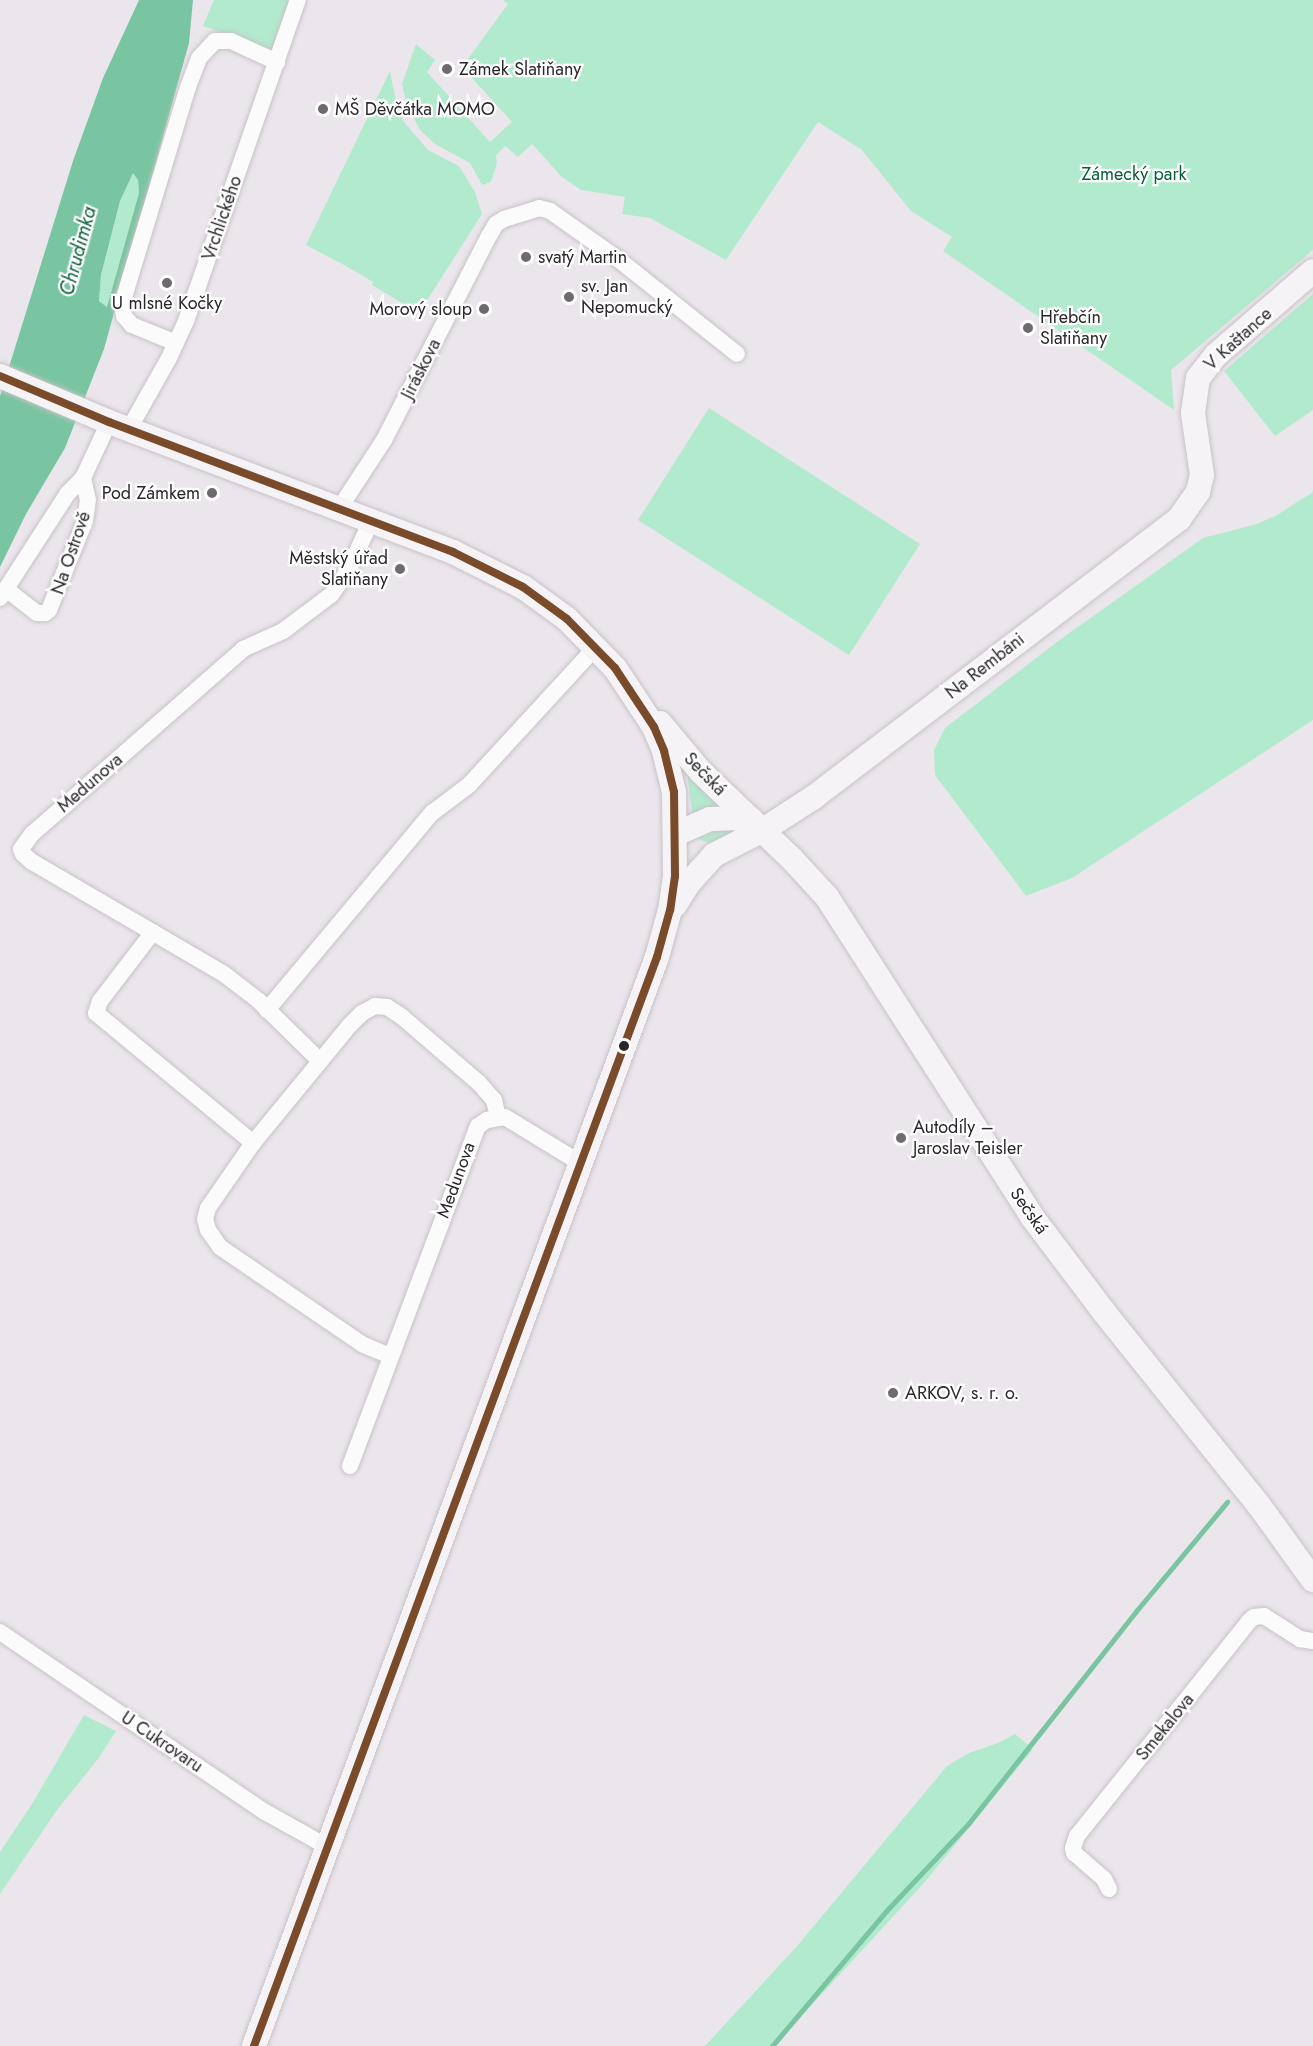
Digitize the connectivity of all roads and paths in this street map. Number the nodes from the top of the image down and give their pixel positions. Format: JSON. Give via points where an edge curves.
{"nodes":[{"id":1,"x":298,"y":0,"type":"edge"},
{"id":2,"x":277,"y":62,"type":"junction"},
{"id":3,"x":1313,"y":272,"type":"edge"},
{"id":4,"x":176,"y":343,"type":"junction"},
{"id":5,"x":737,"y":354,"type":"dead end"},
{"id":6,"x":0,"y":376,"type":"edge"},
{"id":7,"x":113,"y":423,"type":"junction"},
{"id":8,"x":83,"y":478,"type":"junction"},
{"id":9,"x":1198,"y":492,"type":"joint"},
{"id":10,"x":339,"y":509,"type":"junction"},
{"id":11,"x":371,"y":521,"type":"junction"},
{"id":12,"x":3,"y":594,"type":"edge"},
{"id":13,"x":597,"y":647,"type":"junction"},
{"id":14,"x":615,"y":668,"type":"junction"},
{"id":15,"x":758,"y":826,"type":"junction"},
{"id":16,"x":676,"y":834,"type":"junction"},
{"id":17,"x":727,"y":847,"type":"junction"},
{"id":18,"x":153,"y":932,"type":"junction"},
{"id":19,"x":664,"y":935,"type":"junction"},
{"id":20,"x":267,"y":1010,"type":"junction"},
{"id":21,"x":320,"y":1061,"type":"junction"},
{"id":22,"x":498,"y":1117,"type":"junction"},
{"id":23,"x":253,"y":1143,"type":"junction"},
{"id":24,"x":582,"y":1164,"type":"junction"},
{"id":25,"x":390,"y":1356,"type":"junction"},
{"id":26,"x":350,"y":1466,"type":"dead end"},
{"id":27,"x":1313,"y":1580,"type":"edge"},
{"id":28,"x":0,"y":1632,"type":"edge"},
{"id":29,"x":1313,"y":1641,"type":"edge"},
{"id":30,"x":328,"y":1847,"type":"junction"},
{"id":31,"x":1109,"y":1889,"type":"dead end"},
{"id":32,"x":254,"y":2046,"type":"edge"}],
"edges":[{"from":1,"to":2,"type":"street","name":"Vrchlického"},
{"from":2,"to":4,"type":"street","name":"Vrchlického"},
{"from":2,"to":4,"type":"street","via":[[231,41],[215,41],[199,58],[188,87],[122,304],[124,316],[132,325]]},
{"from":3,"to":9,"type":"street","name":"V Kaštance","via":[[1216,355],[1198,378],[1193,413],[1203,467]]},
{"from":4,"to":7,"type":"street","name":"Vrchlického"},
{"from":5,"to":10,"type":"street","name":"Jiráskova","via":[[618,259],[550,211],[533,209],[496,224],[384,440]]},
{"from":6,"to":7,"type":"street"},
{"from":7,"to":8,"type":"street","name":"Na Ostrově"},
{"from":7,"to":10,"type":"street"},
{"from":8,"to":12,"type":"street","name":"Na Ostrově","via":[[68,493]]},
{"from":8,"to":12,"type":"street","name":"Na Ostrově","via":[[88,500],[85,520],[49,610],[37,613]]},
{"from":9,"to":15,"type":"street","name":"Na Rembáni","via":[[1184,513],[1155,538],[821,793]]},
{"from":10,"to":11,"type":"street"},
{"from":11,"to":13,"type":"street","via":[[453,552],[510,580],[561,614]]},
{"from":11,"to":18,"type":"street","name":"Medunova","via":[[349,569],[331,595],[283,631],[243,649],[22,846],[21,852],[32,862]]},
{"from":13,"to":14,"type":"street"},
{"from":13,"to":20,"type":"street","via":[[469,785],[432,813]]},
{"from":14,"to":15,"type":"street","name":"Sečská","via":[[693,764]]},
{"from":14,"to":16,"type":"street","via":[[647,714],[664,751],[674,792]]},
{"from":15,"to":16,"type":"street","name":"Sečská","via":[[734,818],[710,819]]},
{"from":15,"to":17,"type":"street"},
{"from":15,"to":27,"type":"street","name":"Sečská","via":[[810,877],[839,913],[999,1167],[1051,1242],[1258,1504]]},
{"from":16,"to":17,"type":"street","via":[[704,850]]},
{"from":16,"to":19,"type":"street","via":[[675,876]]},
{"from":17,"to":19,"type":"street","via":[[708,860],[681,892]]},
{"from":18,"to":20,"type":"street","name":"Medunova","via":[[224,974]]},
{"from":18,"to":23,"type":"street","via":[[100,1001],[96,1013]]},
{"from":19,"to":24,"type":"street"},
{"from":20,"to":21,"type":"street","name":"Medunova"},
{"from":21,"to":22,"type":"street","via":[[356,1018],[382,1005],[401,1016],[480,1083],[494,1100]]},
{"from":21,"to":23,"type":"street"},
{"from":22,"to":24,"type":"street","via":[[511,1119]]},
{"from":22,"to":25,"type":"street","name":"Medunova","via":[[482,1123],[473,1134]]},
{"from":23,"to":25,"type":"street","via":[[208,1208],[205,1218],[211,1236],[227,1252],[362,1344]]},
{"from":24,"to":30,"type":"street"},
{"from":25,"to":26,"type":"street","name":"Medunova"},
{"from":28,"to":30,"type":"street","name":"U Cukrovaru","via":[[265,1812]]},
{"from":29,"to":31,"type":"street","name":"Smekalova","via":[[1300,1639],[1264,1616],[1250,1621],[1077,1836],[1074,1853],[1104,1879]]},
{"from":30,"to":32,"type":"street"}]}
